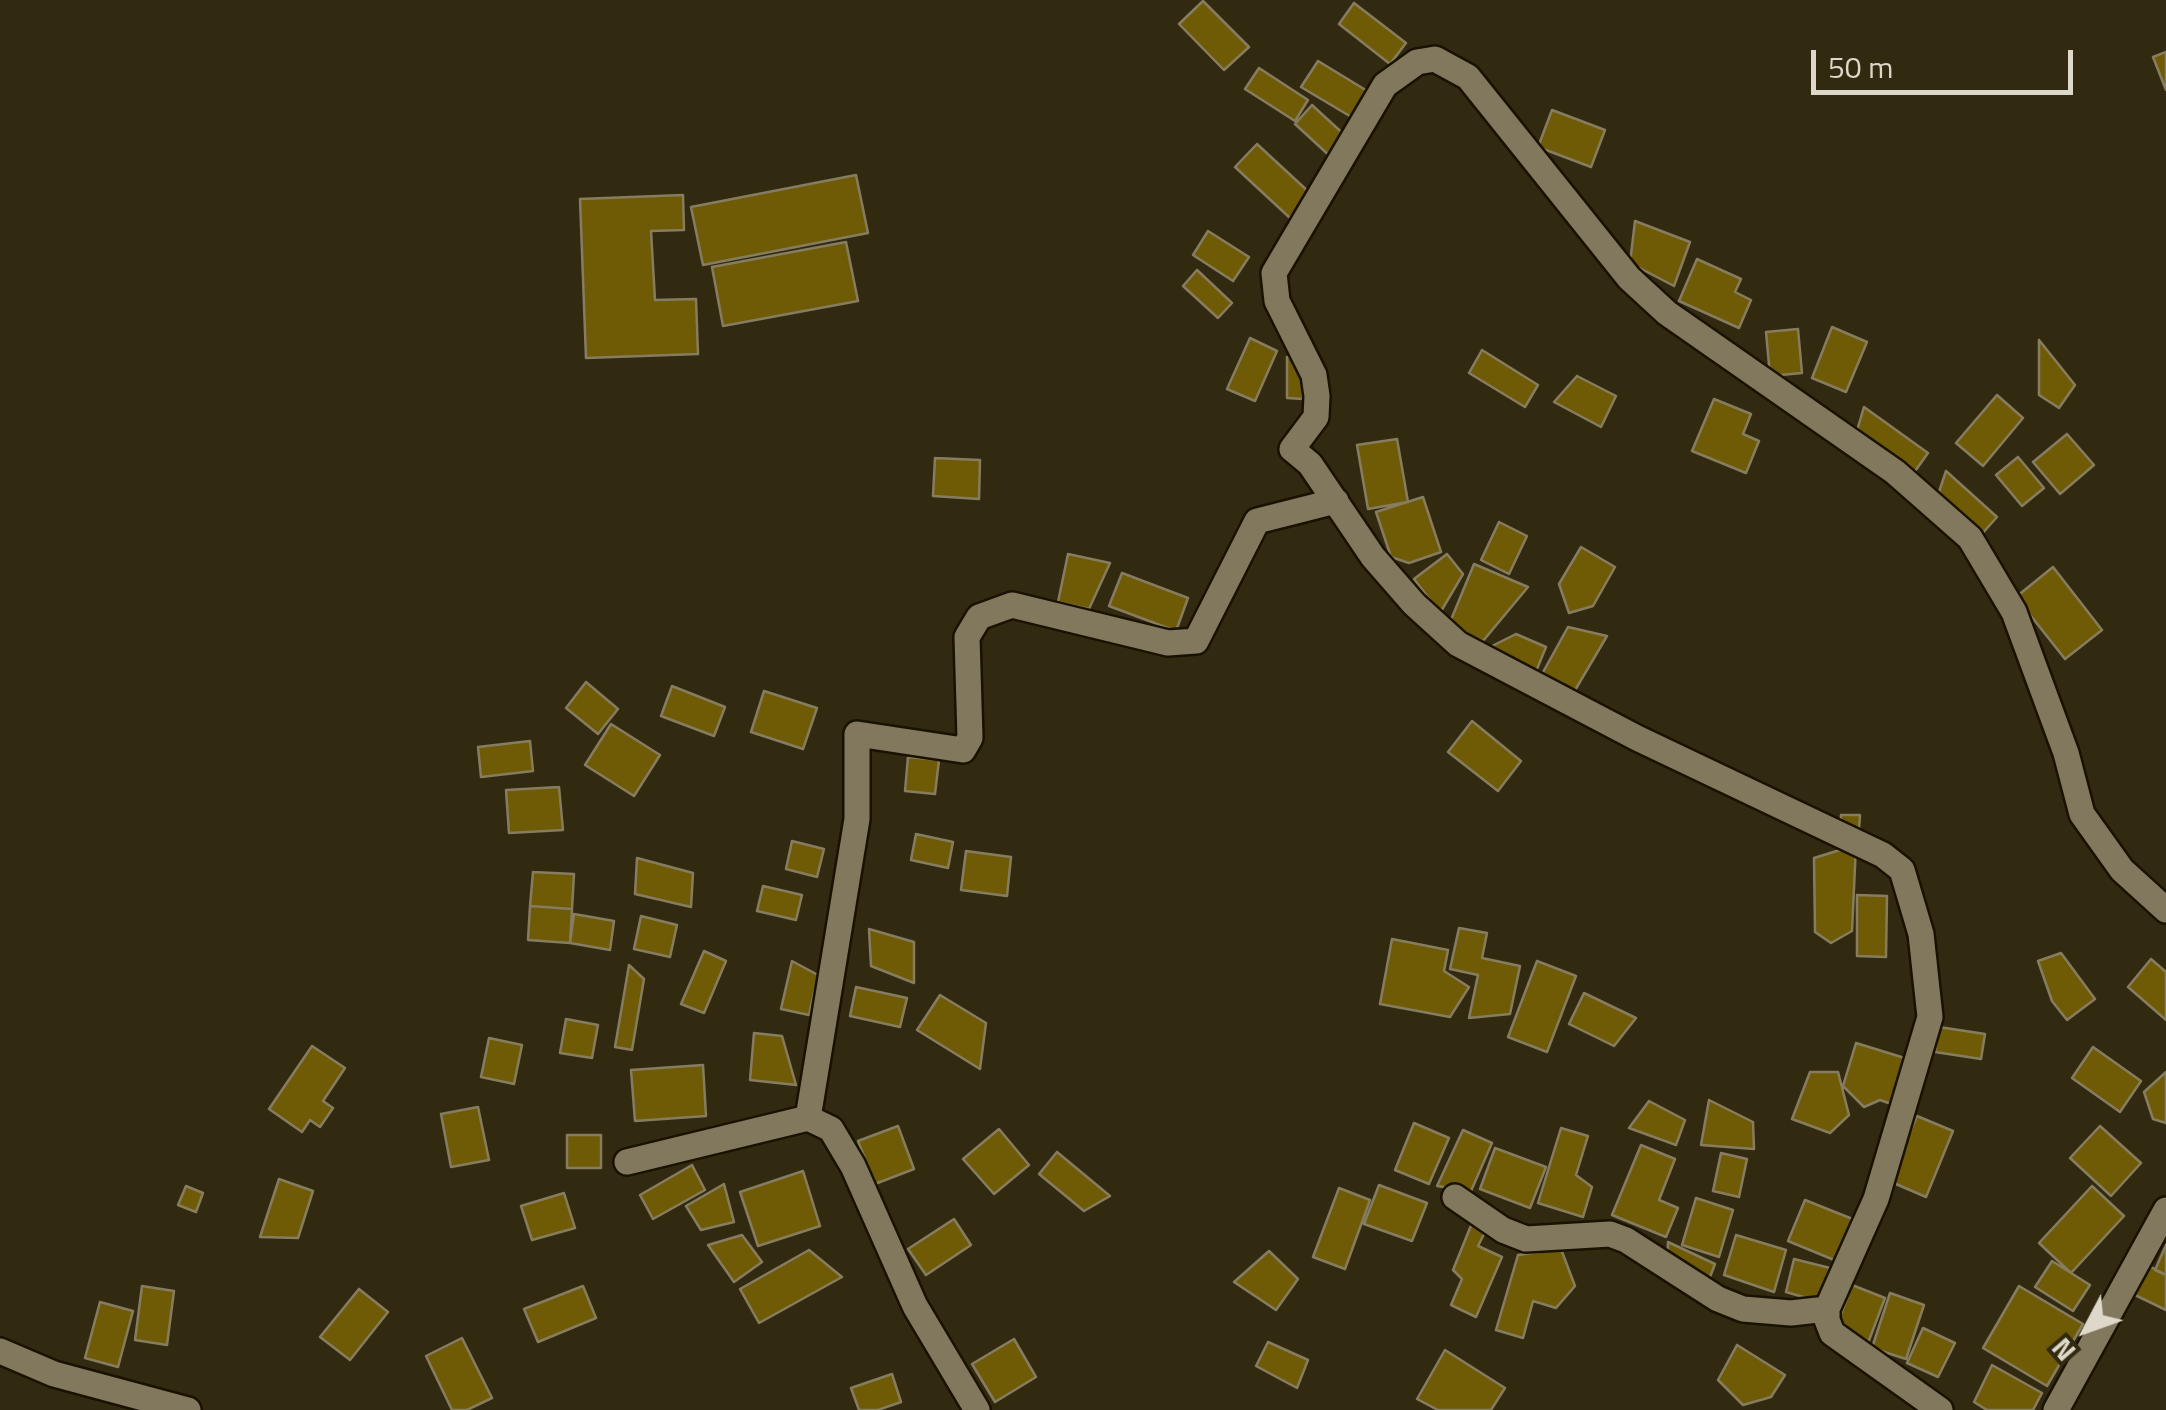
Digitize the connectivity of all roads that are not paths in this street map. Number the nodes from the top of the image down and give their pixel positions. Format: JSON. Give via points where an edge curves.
{"nodes":[{"id":1,"x":1336,"y":501,"type":"junction"},
{"id":2,"x":2166,"y":910,"type":"edge"},
{"id":3,"x":808,"y":1118,"type":"junction"},
{"id":4,"x":627,"y":1162,"type":"dead end"},
{"id":5,"x":1456,"y":1197,"type":"dead end"},
{"id":6,"x":2166,"y":1210,"type":"edge"},
{"id":7,"x":1827,"y":1309,"type":"junction"},
{"id":8,"x":0,"y":1350,"type":"edge"},
{"id":9,"x":188,"y":1410,"type":"edge"},
{"id":10,"x":978,"y":1410,"type":"edge"},
{"id":11,"x":1940,"y":1410,"type":"edge"},
{"id":12,"x":2056,"y":1410,"type":"edge"}],
"edges":[{"from":1,"to":2,"type":"street","via":[[1292,449],[1316,418],[1317,396],[1314,375],[1277,302],[1274,273],[1385,86],[1417,62],[1435,59],[1468,77],[1492,102],[1629,278],[1667,313],[1896,472],[1970,538],[2014,612],[2082,814],[2122,870]]},
{"from":1,"to":3,"type":"street","via":[[1257,521],[1196,641],[1168,643],[1012,604],[979,617],[967,637],[970,738],[963,750],[857,734],[857,819]]},
{"from":1,"to":7,"type":"street","via":[[1373,556],[1458,644],[1902,870],[1921,934],[1930,1017],[1876,1199]]},
{"from":3,"to":4,"type":"street"},
{"from":3,"to":10,"type":"street","via":[[831,1129],[842,1145],[915,1306]]},
{"from":5,"to":7,"type":"street","via":[[1526,1240],[1610,1234],[1626,1240],[1718,1300],[1743,1308]]},
{"from":6,"to":12,"type":"street"},
{"from":7,"to":11,"type":"street","via":[[1832,1333]]},
{"from":8,"to":9,"type":"street","via":[[54,1374]]}]}
